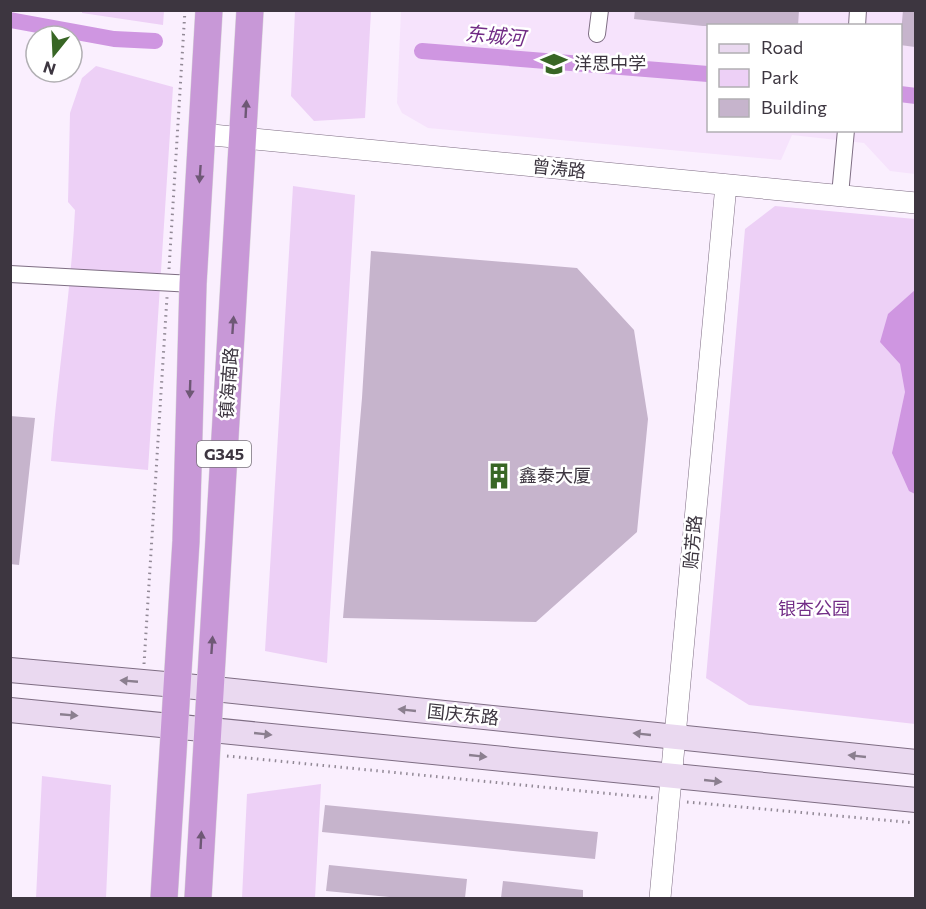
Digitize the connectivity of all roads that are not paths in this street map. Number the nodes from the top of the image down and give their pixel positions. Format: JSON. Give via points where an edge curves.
{"nodes":[{"id":1,"x":209,"y":10,"type":"edge"},
{"id":2,"x":250,"y":10,"type":"edge"},
{"id":3,"x":600,"y":10,"type":"edge"},
{"id":4,"x":597,"y":34,"type":"dead end"},
{"id":5,"x":846,"y":132,"type":"edge"},
{"id":6,"x":202,"y":134,"type":"junction"},
{"id":7,"x":244,"y":138,"type":"junction"},
{"id":8,"x":726,"y":185,"type":"junction"},
{"id":9,"x":840,"y":195,"type":"junction"},
{"id":10,"x":915,"y":203,"type":"edge"},
{"id":11,"x":10,"y":274,"type":"edge"},
{"id":12,"x":180,"y":284,"type":"junction"},
{"id":13,"x":10,"y":670,"type":"edge"},
{"id":14,"x":176,"y":685,"type":"junction"},
{"id":15,"x":209,"y":689,"type":"junction"},
{"id":16,"x":10,"y":710,"type":"edge"},
{"id":17,"x":175,"y":725,"type":"junction"},
{"id":18,"x":675,"y":737,"type":"junction"},
{"id":19,"x":207,"y":741,"type":"junction"},
{"id":20,"x":915,"y":762,"type":"edge"},
{"id":21,"x":670,"y":788,"type":"junction"},
{"id":22,"x":915,"y":800,"type":"edge"},
{"id":23,"x":164,"y":898,"type":"edge"},
{"id":24,"x":198,"y":898,"type":"edge"},
{"id":25,"x":660,"y":898,"type":"edge"}],
"edges":[{"from":1,"to":6,"type":"highway","name":"镇海南路","number":"G345"},
{"from":7,"to":2,"type":"highway","name":"镇海南路","number":"G345","one_way":true},
{"from":3,"to":4,"type":"street"},
{"from":5,"to":9,"type":"street"},
{"from":6,"to":7,"type":"street","name":"曾涛路"},
{"from":6,"to":12,"type":"highway","name":"镇海南路","number":"G345","one_way":true},
{"from":7,"to":8,"type":"street","name":"曾涛路"},
{"from":15,"to":7,"type":"highway","name":"镇海南路","number":"G345","one_way":true},
{"from":8,"to":9,"type":"street","name":"曾涛路"},
{"from":8,"to":18,"type":"street","name":"贻芳路"},
{"from":9,"to":10,"type":"street","name":"曾涛路"},
{"from":11,"to":12,"type":"street"},
{"from":12,"to":14,"type":"highway","name":"镇海南路","number":"G345","one_way":true,"via":[[186,541]]},
{"from":14,"to":13,"type":"main road","name":"国庆东路","one_way":true},
{"from":14,"to":15,"type":"main road","name":"国庆东路"},
{"from":14,"to":17,"type":"highway","name":"镇海南路","number":"G345"},
{"from":18,"to":15,"type":"main road","name":"国庆东路","one_way":true},
{"from":15,"to":19,"type":"highway","name":"镇海南路","number":"G345"},
{"from":16,"to":17,"type":"main road","one_way":true},
{"from":17,"to":19,"type":"main road"},
{"from":17,"to":23,"type":"highway","name":"镇海南路","number":"G345"},
{"from":20,"to":18,"type":"main road","name":"国庆东路","one_way":true},
{"from":18,"to":21,"type":"street","name":"贻芳路"},
{"from":19,"to":21,"type":"main road","one_way":true},
{"from":24,"to":19,"type":"highway","name":"镇海南路","number":"G345","one_way":true},
{"from":21,"to":22,"type":"main road","one_way":true},
{"from":21,"to":25,"type":"street","name":"贻芳路"}]}
